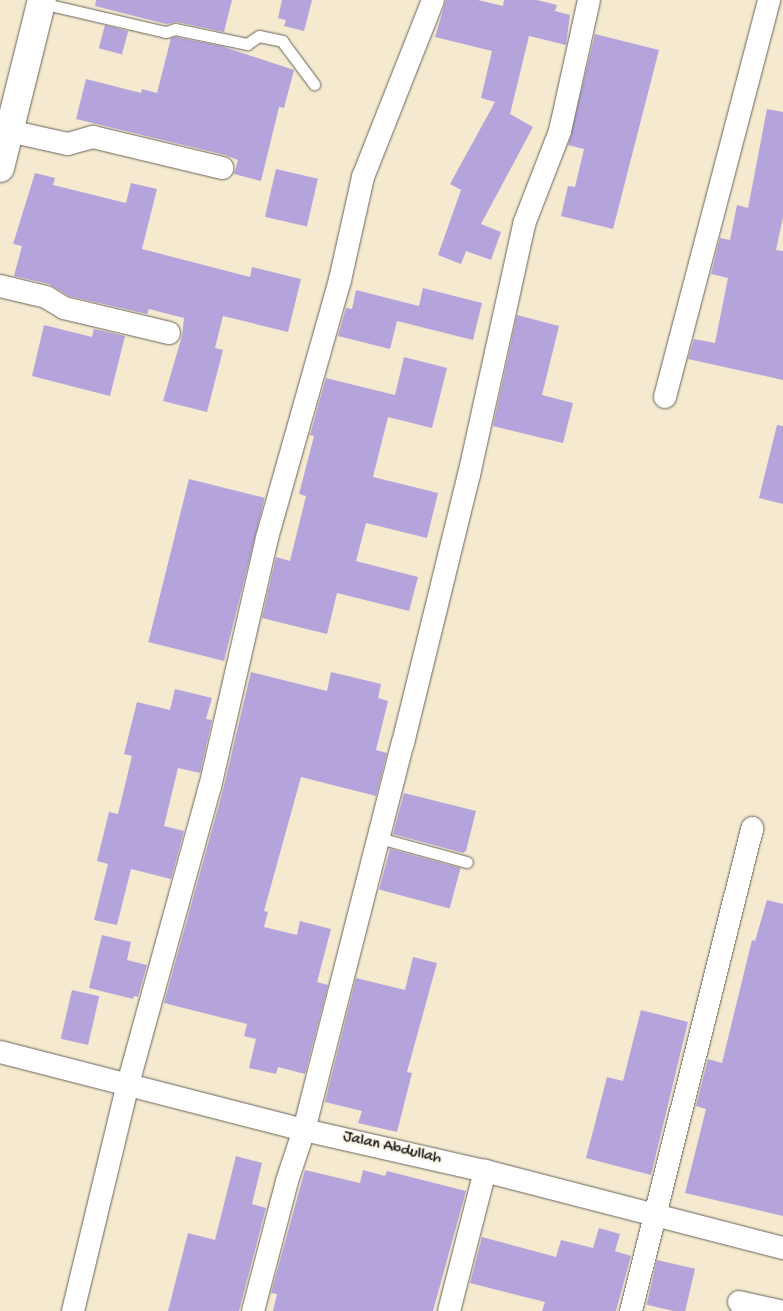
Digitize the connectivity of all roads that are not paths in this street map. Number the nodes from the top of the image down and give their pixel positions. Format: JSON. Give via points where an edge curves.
{"nodes":[{"id":1,"x":433,"y":0,"type":"edge"},
{"id":2,"x":589,"y":0,"type":"edge"},
{"id":3,"x":769,"y":0,"type":"edge"},
{"id":4,"x":41,"y":2,"type":"edge"},
{"id":5,"x":314,"y":84,"type":"dead end"},
{"id":6,"x":9,"y":130,"type":"junction"},
{"id":7,"x":0,"y":168,"type":"edge"},
{"id":8,"x":222,"y":168,"type":"dead end"},
{"id":9,"x":0,"y":286,"type":"edge"},
{"id":10,"x":170,"y":333,"type":"dead end"},
{"id":11,"x":665,"y":397,"type":"dead end"},
{"id":12,"x":752,"y":828,"type":"dead end"},
{"id":13,"x":379,"y":838,"type":"junction"},
{"id":14,"x":467,"y":862,"type":"dead end"},
{"id":15,"x":0,"y":1052,"type":"edge"},
{"id":16,"x":128,"y":1084,"type":"junction"},
{"id":17,"x":304,"y":1130,"type":"junction"},
{"id":18,"x":485,"y":1171,"type":"junction"},
{"id":19,"x":655,"y":1216,"type":"junction"},
{"id":20,"x":783,"y":1248,"type":"edge"},
{"id":21,"x":739,"y":1302,"type":"dead end"},
{"id":22,"x":73,"y":1311,"type":"edge"},
{"id":23,"x":253,"y":1311,"type":"edge"},
{"id":24,"x":448,"y":1311,"type":"edge"},
{"id":25,"x":630,"y":1311,"type":"edge"},
{"id":26,"x":780,"y":1311,"type":"edge"}],
"edges":[{"from":1,"to":16,"type":"street","via":[[363,177],[340,280],[267,538],[210,787]]},
{"from":2,"to":13,"type":"street","via":[[560,131],[524,224],[469,475]]},
{"from":3,"to":11,"type":"street"},
{"from":4,"to":5,"type":"lane","via":[[166,32],[175,28],[247,44],[259,36],[282,41]]},
{"from":4,"to":6,"type":"main road"},
{"from":6,"to":7,"type":"main road"},
{"from":6,"to":8,"type":"street","via":[[68,144],[93,137]]},
{"from":9,"to":10,"type":"street","via":[[46,297],[64,308]]},
{"from":12,"to":19,"type":"street"},
{"from":13,"to":14,"type":"lane"},
{"from":13,"to":17,"type":"street"},
{"from":15,"to":16,"type":"street","name":"Jalan Abdullah"},
{"from":16,"to":17,"type":"street","name":"Jalan Abdullah"},
{"from":16,"to":22,"type":"street"},
{"from":17,"to":18,"type":"street","name":"Jalan Abdullah"},
{"from":17,"to":23,"type":"street","via":[[287,1181]]},
{"from":18,"to":19,"type":"street","name":"Jalan Abdullah"},
{"from":18,"to":24,"type":"street"},
{"from":19,"to":20,"type":"street","name":"Jalan Abdullah"},
{"from":19,"to":25,"type":"street"},
{"from":21,"to":26,"type":"street"}]}
